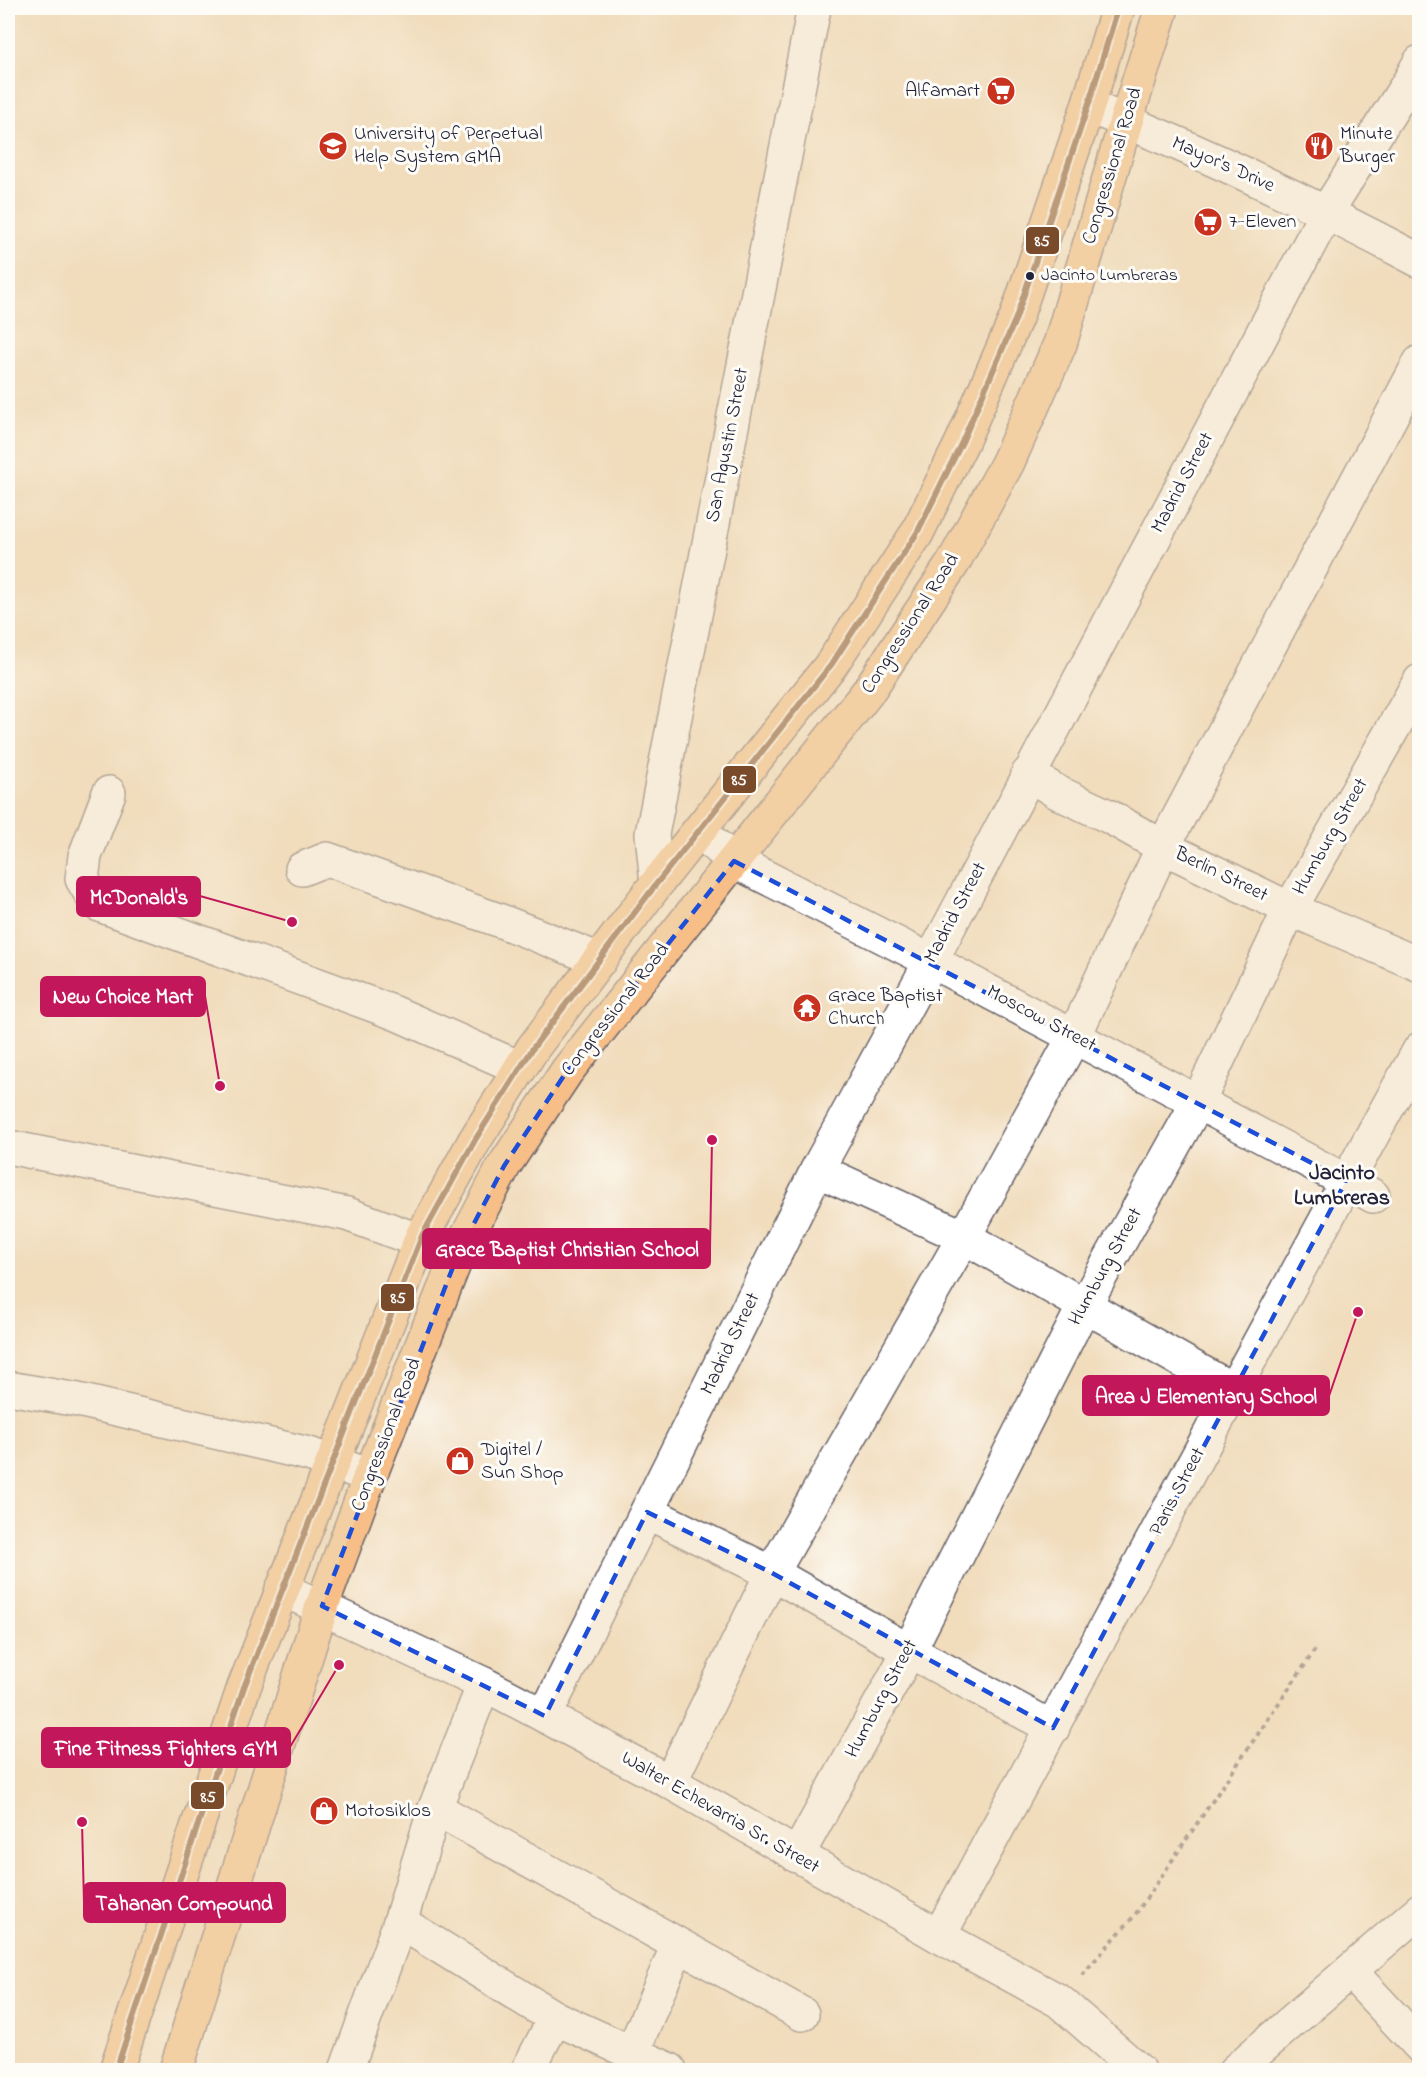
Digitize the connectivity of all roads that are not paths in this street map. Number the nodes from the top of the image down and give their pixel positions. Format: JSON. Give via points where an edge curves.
{"nodes":[{"id":1,"x":814,"y":8,"type":"edge"},
{"id":2,"x":1118,"y":8,"type":"edge"},
{"id":3,"x":1162,"y":8,"type":"edge"},
{"id":4,"x":1416,"y":77,"type":"edge"},
{"id":5,"x":1088,"y":106,"type":"junction"},
{"id":6,"x":1126,"y":121,"type":"junction"},
{"id":7,"x":1327,"y":212,"type":"junction"},
{"id":8,"x":1419,"y":261,"type":"edge"},
{"id":9,"x":1419,"y":362,"type":"edge"},
{"id":10,"x":1419,"y":681,"type":"edge"},
{"id":11,"x":1028,"y":774,"type":"junction"},
{"id":12,"x":109,"y":793,"type":"dead end"},
{"id":13,"x":699,"y":831,"type":"junction"},
{"id":14,"x":1163,"y":847,"type":"junction"},
{"id":15,"x":734,"y":861,"type":"junction"},
{"id":16,"x":302,"y":869,"type":"dead end"},
{"id":17,"x":657,"y":883,"type":"junction"},
{"id":18,"x":1290,"y":909,"type":"junction"},
{"id":19,"x":600,"y":960,"type":"junction"},
{"id":20,"x":931,"y":961,"type":"junction"},
{"id":21,"x":1419,"y":965,"type":"edge"},
{"id":22,"x":1074,"y":1037,"type":"junction"},
{"id":23,"x":1419,"y":1049,"type":"edge"},
{"id":24,"x":520,"y":1068,"type":"junction"},
{"id":25,"x":1198,"y":1102,"type":"junction"},
{"id":26,"x":8,"y":1147,"type":"edge"},
{"id":27,"x":817,"y":1170,"type":"junction"},
{"id":28,"x":1360,"y":1188,"type":"junction"},
{"id":29,"x":964,"y":1237,"type":"junction"},
{"id":30,"x":420,"y":1241,"type":"junction"},
{"id":31,"x":1084,"y":1306,"type":"junction"},
{"id":32,"x":8,"y":1388,"type":"edge"},
{"id":33,"x":1233,"y":1390,"type":"junction"},
{"id":34,"x":333,"y":1462,"type":"junction"},
{"id":35,"x":370,"y":1476,"type":"junction"},
{"id":36,"x":647,"y":1512,"type":"junction"},
{"id":37,"x":772,"y":1573,"type":"junction"},
{"id":38,"x":282,"y":1589,"type":"junction"},
{"id":39,"x":322,"y":1606,"type":"junction"},
{"id":40,"x":909,"y":1651,"type":"junction"},
{"id":41,"x":484,"y":1684,"type":"junction"},
{"id":42,"x":545,"y":1716,"type":"junction"},
{"id":43,"x":1053,"y":1728,"type":"junction"},
{"id":44,"x":670,"y":1782,"type":"junction"},
{"id":45,"x":435,"y":1808,"type":"junction"},
{"id":46,"x":797,"y":1856,"type":"junction"},
{"id":47,"x":1419,"y":1910,"type":"edge"},
{"id":48,"x":400,"y":1922,"type":"junction"},
{"id":49,"x":939,"y":1936,"type":"junction"},
{"id":50,"x":678,"y":1945,"type":"junction"},
{"id":51,"x":1350,"y":1971,"type":"junction"},
{"id":52,"x":802,"y":2014,"type":"dead end"},
{"id":53,"x":555,"y":2018,"type":"junction"},
{"id":54,"x":1419,"y":2046,"type":"edge"},
{"id":55,"x":632,"y":2053,"type":"junction"},
{"id":56,"x":116,"y":2070,"type":"edge"},
{"id":57,"x":176,"y":2070,"type":"edge"},
{"id":58,"x":346,"y":2070,"type":"edge"},
{"id":59,"x":528,"y":2070,"type":"edge"},
{"id":60,"x":670,"y":2070,"type":"edge"},
{"id":61,"x":1138,"y":2070,"type":"edge"},
{"id":62,"x":1236,"y":2070,"type":"edge"}],
"edges":[{"from":1,"to":17,"type":"street","name":"San Agustin Street","via":[[652,834]]},
{"from":2,"to":5,"type":"main road","name":"Congressional Road"},
{"from":3,"to":6,"type":"main road","name":"Congressional Road"},
{"from":4,"to":7,"type":"street","name":"Madrid Street"},
{"from":5,"to":6,"type":"street","name":"Mayor's Drive"},
{"from":5,"to":13,"type":"main road","name":"Congressional Road","via":[[1016,318],[962,442],[916,533],[831,665]]},
{"from":6,"to":7,"type":"street","name":"Mayor's Drive"},
{"from":6,"to":15,"type":"main road","name":"Congressional Road","via":[[1060,344],[1008,462],[953,562],[867,693]]},
{"from":7,"to":8,"type":"street","name":"Mayor's Drive"},
{"from":7,"to":11,"type":"street","name":"Madrid Street"},
{"from":9,"to":14,"type":"street"},
{"from":10,"to":18,"type":"street","name":"Humburg Street"},
{"from":11,"to":14,"type":"street","name":"Berlin Street"},
{"from":11,"to":20,"type":"street","name":"Madrid Street"},
{"from":12,"to":24,"type":"street","via":[[85,856],[82,879],[97,904],[395,1013]]},
{"from":13,"to":15,"type":"street","name":"Moscow Street"},
{"from":13,"to":17,"type":"main road","name":"Congressional Road"},
{"from":14,"to":18,"type":"street","name":"Berlin Street"},
{"from":14,"to":22,"type":"street"},
{"from":15,"to":20,"type":"street","name":"Moscow Street"},
{"from":15,"to":35,"type":"main road","name":"Congressional Road","via":[[567,1071],[504,1166],[458,1254]]},
{"from":16,"to":19,"type":"street","via":[[327,859]]},
{"from":17,"to":19,"type":"main road","name":"Congressional Road"},
{"from":18,"to":21,"type":"street","name":"Berlin Street"},
{"from":18,"to":25,"type":"street","name":"Humburg Street"},
{"from":19,"to":24,"type":"main road","name":"Congressional Road"},
{"from":20,"to":22,"type":"street","name":"Moscow Street"},
{"from":20,"to":27,"type":"street","name":"Madrid Street"},
{"from":22,"to":25,"type":"street","name":"Moscow Street"},
{"from":22,"to":29,"type":"street"},
{"from":23,"to":28,"type":"street","name":"Paris Street"},
{"from":24,"to":30,"type":"main road","name":"Congressional Road"},
{"from":25,"to":28,"type":"street","name":"Moscow Street"},
{"from":25,"to":31,"type":"street","name":"Humburg Street"},
{"from":26,"to":30,"type":"street","via":[[347,1214]]},
{"from":27,"to":29,"type":"street"},
{"from":27,"to":36,"type":"street","name":"Madrid Street"},
{"from":28,"to":33,"type":"street","name":"Paris Street"},
{"from":29,"to":31,"type":"street"},
{"from":29,"to":37,"type":"street"},
{"from":30,"to":34,"type":"main road","name":"Congressional Road"},
{"from":31,"to":33,"type":"street"},
{"from":31,"to":40,"type":"street","name":"Humburg Street"},
{"from":32,"to":34,"type":"street","via":[[78,1400]]},
{"from":33,"to":43,"type":"street","name":"Paris Street"},
{"from":34,"to":35,"type":"street"},
{"from":34,"to":38,"type":"main road","name":"Congressional Road"},
{"from":35,"to":39,"type":"main road","name":"Congressional Road"},
{"from":36,"to":37,"type":"street"},
{"from":36,"to":42,"type":"street","name":"Madrid Street"},
{"from":37,"to":40,"type":"street"},
{"from":37,"to":44,"type":"street"},
{"from":38,"to":39,"type":"street","name":"Walter Echevarria Sr. Street"},
{"from":38,"to":56,"type":"main road","name":"Congressional Road","via":[[244,1687]]},
{"from":39,"to":41,"type":"street","name":"Walter Echevarria Sr. Street"},
{"from":39,"to":57,"type":"main road","name":"Congressional Road"},
{"from":40,"to":43,"type":"street"},
{"from":40,"to":46,"type":"street","name":"Humburg Street"},
{"from":41,"to":42,"type":"street","name":"Walter Echevarria Sr. Street"},
{"from":41,"to":45,"type":"street"},
{"from":42,"to":44,"type":"street","name":"Walter Echevarria Sr. Street"},
{"from":43,"to":49,"type":"street","name":"Paris Street"},
{"from":44,"to":46,"type":"street","name":"Walter Echevarria Sr. Street"},
{"from":45,"to":48,"type":"street"},
{"from":45,"to":50,"type":"street"},
{"from":46,"to":49,"type":"street","name":"Walter Echevarria Sr. Street"},
{"from":47,"to":51,"type":"street"},
{"from":48,"to":53,"type":"street"},
{"from":48,"to":58,"type":"street"},
{"from":49,"to":61,"type":"street","name":"Walter Echevarria Sr. Street","via":[[1059,2001]]},
{"from":50,"to":52,"type":"street"},
{"from":50,"to":55,"type":"street"},
{"from":51,"to":54,"type":"street"},
{"from":51,"to":62,"type":"street"},
{"from":53,"to":55,"type":"street"},
{"from":53,"to":59,"type":"street"},
{"from":55,"to":60,"type":"street"}]}
